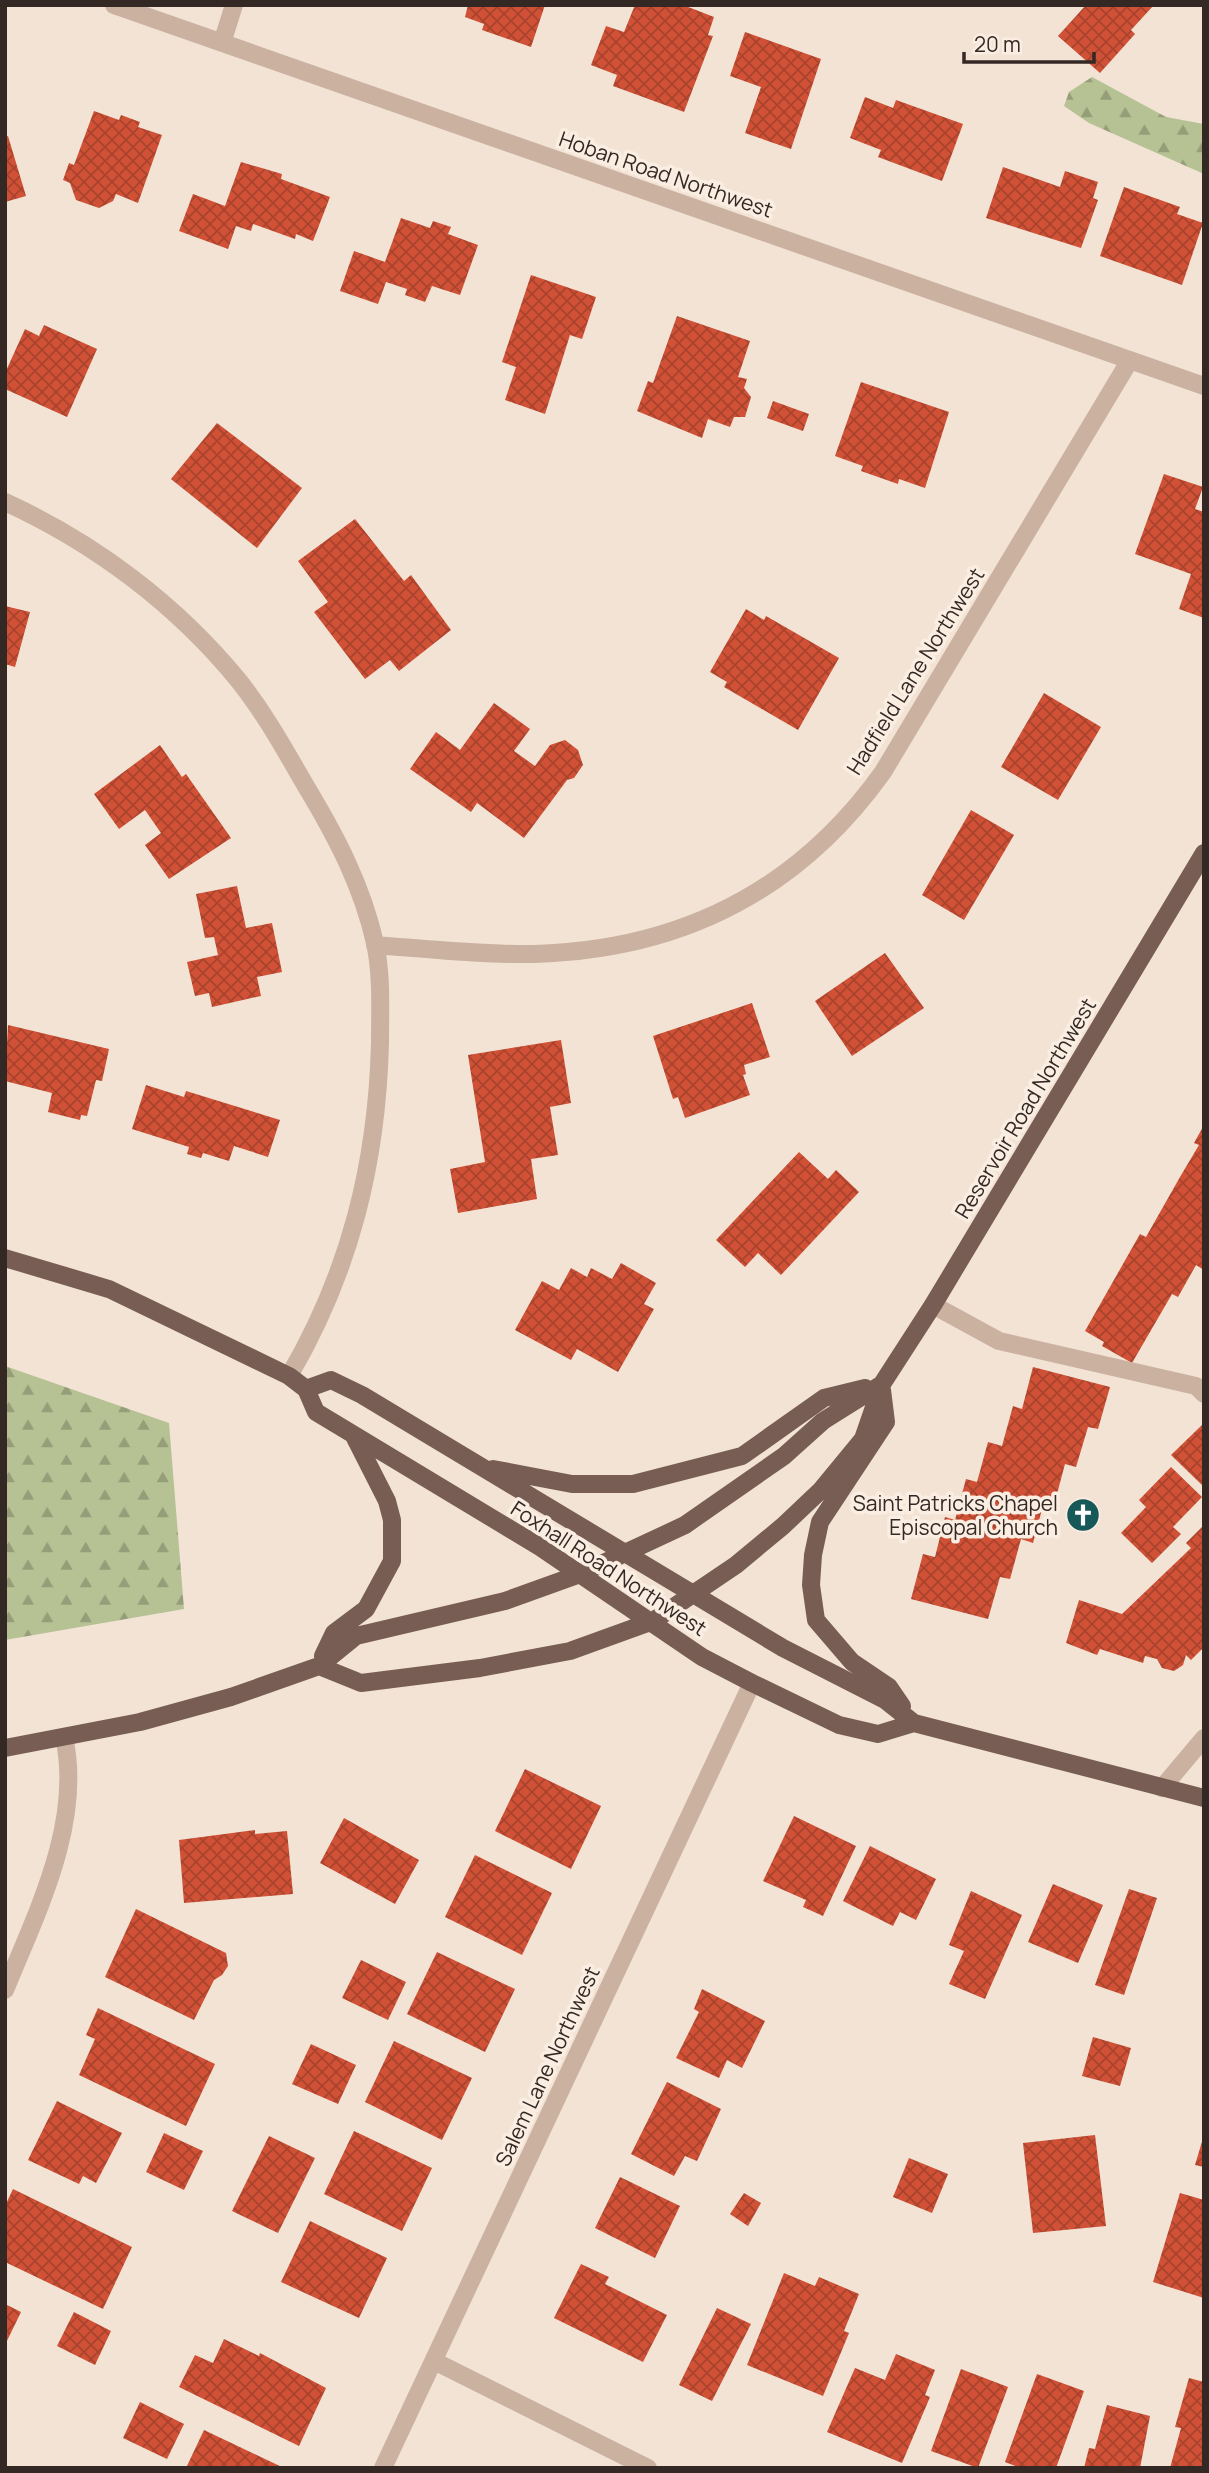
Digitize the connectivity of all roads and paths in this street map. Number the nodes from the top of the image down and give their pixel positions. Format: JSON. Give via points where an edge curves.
{"nodes":[{"id":1,"x":114,"y":5,"type":"edge"},
{"id":2,"x":234,"y":5,"type":"edge"},
{"id":3,"x":222,"y":43,"type":"junction"},
{"id":4,"x":1130,"y":360,"type":"junction"},
{"id":5,"x":1204,"y":386,"type":"edge"},
{"id":6,"x":5,"y":502,"type":"edge"},
{"id":7,"x":1204,"y":853,"type":"edge"},
{"id":8,"x":375,"y":945,"type":"junction"},
{"id":9,"x":5,"y":1258,"type":"edge"},
{"id":10,"x":933,"y":1305,"type":"junction"},
{"id":11,"x":289,"y":1376,"type":"junction"},
{"id":12,"x":881,"y":1384,"type":"junction"},
{"id":13,"x":1201,"y":1385,"type":"edge"},
{"id":14,"x":306,"y":1389,"type":"junction"},
{"id":15,"x":354,"y":1435,"type":"junction"},
{"id":16,"x":482,"y":1467,"type":"junction"},
{"id":17,"x":624,"y":1554,"type":"junction"},
{"id":18,"x":580,"y":1574,"type":"junction"},
{"id":19,"x":693,"y":1595,"type":"junction"},
{"id":20,"x":653,"y":1621,"type":"junction"},
{"id":21,"x":319,"y":1666,"type":"junction"},
{"id":22,"x":752,"y":1683,"type":"junction"},
{"id":23,"x":914,"y":1723,"type":"junction"},
{"id":24,"x":64,"y":1737,"type":"junction"},
{"id":25,"x":1204,"y":1738,"type":"edge"},
{"id":26,"x":5,"y":1748,"type":"edge"},
{"id":27,"x":1162,"y":1787,"type":"junction"},
{"id":28,"x":1203,"y":1797,"type":"edge"},
{"id":29,"x":5,"y":1990,"type":"edge"},
{"id":30,"x":435,"y":2361,"type":"junction"},
{"id":31,"x":383,"y":2468,"type":"edge"},
{"id":32,"x":648,"y":2468,"type":"edge"}],
"edges":[{"from":1,"to":3,"type":"street","name":"Hoban Road Northwest"},
{"from":2,"to":3,"type":"street"},
{"from":3,"to":4,"type":"street","name":"Hoban Road Northwest"},
{"from":4,"to":5,"type":"street","name":"Hoban Road Northwest"},
{"from":4,"to":8,"type":"street","name":"Hadfield Lane Northwest","via":[[883,772],[841,824],[800,862],[723,912],[661,936],[618,946],[531,954]]},
{"from":6,"to":8,"type":"street","via":[[57,529],[143,587],[183,620],[239,682],[276,733],[331,827],[359,889]]},
{"from":7,"to":10,"type":"main road","name":"Reservoir Road Northwest"},
{"from":8,"to":11,"type":"street","via":[[381,1006],[379,1097],[367,1180],[335,1285]]},
{"from":9,"to":11,"type":"main road","name":"Foxhall Road Northwest","via":[[110,1289]]},
{"from":10,"to":12,"type":"main road","name":"Reservoir Road Northwest"},
{"from":10,"to":13,"type":"street","via":[[999,1341]]},
{"from":11,"to":14,"type":"main road","name":"Foxhall Road Northwest"},
{"from":12,"to":16,"type":"main road","via":[[824,1398],[742,1456],[633,1484],[572,1484]]},
{"from":12,"to":17,"type":"main road","name":"Reservoir Road Northwest","via":[[823,1421],[784,1456],[685,1525]]},
{"from":12,"to":19,"type":"main road","name":"Reservoir Road Northwest","via":[[863,1439],[821,1490],[740,1562]]},
{"from":12,"to":23,"type":"main road","via":[[887,1422],[820,1522],[811,1585],[816,1620],[852,1662],[889,1688]]},
{"from":14,"to":15,"type":"main road","name":"Foxhall Road Northwest","via":[[316,1412]]},
{"from":14,"to":16,"type":"main road","name":"Foxhall Road Northwest","via":[[331,1380]]},
{"from":15,"to":18,"type":"main road","name":"Foxhall Road Northwest"},
{"from":15,"to":21,"type":"main road","via":[[387,1501],[393,1530],[392,1561],[366,1609],[334,1633]]},
{"from":16,"to":17,"type":"main road","name":"Foxhall Road Northwest"},
{"from":17,"to":18,"type":"main road","name":"Reservoir Road Northwest"},
{"from":17,"to":19,"type":"main road","name":"Foxhall Road Northwest"},
{"from":18,"to":20,"type":"main road","name":"Foxhall Road Northwest"},
{"from":18,"to":21,"type":"main road","name":"Reservoir Road Northwest","via":[[505,1601],[356,1636]]},
{"from":19,"to":20,"type":"main road","name":"Reservoir Road Northwest"},
{"from":19,"to":23,"type":"main road","name":"Foxhall Road Northwest","via":[[885,1700]]},
{"from":20,"to":21,"type":"main road","name":"Reservoir Road Northwest","via":[[570,1651],[480,1668],[361,1683]]},
{"from":20,"to":22,"type":"main road","name":"Foxhall Road Northwest","via":[[702,1657]]},
{"from":21,"to":24,"type":"main road","name":"Reservoir Road Northwest","via":[[140,1723]]},
{"from":22,"to":23,"type":"main road","name":"Foxhall Road Northwest","via":[[852,1728],[877,1734]]},
{"from":22,"to":30,"type":"street","name":"Salem Lane Northwest"},
{"from":23,"to":27,"type":"main road","name":"Foxhall Road Northwest"},
{"from":24,"to":26,"type":"main road","name":"Reservoir Road Northwest"},
{"from":24,"to":29,"type":"street","via":[[70,1773],[67,1809],[37,1909]]},
{"from":25,"to":27,"type":"street"},
{"from":27,"to":28,"type":"main road","name":"Foxhall Road Northwest"},
{"from":30,"to":31,"type":"street","name":"Salem Lane Northwest"},
{"from":30,"to":32,"type":"street"}]}
